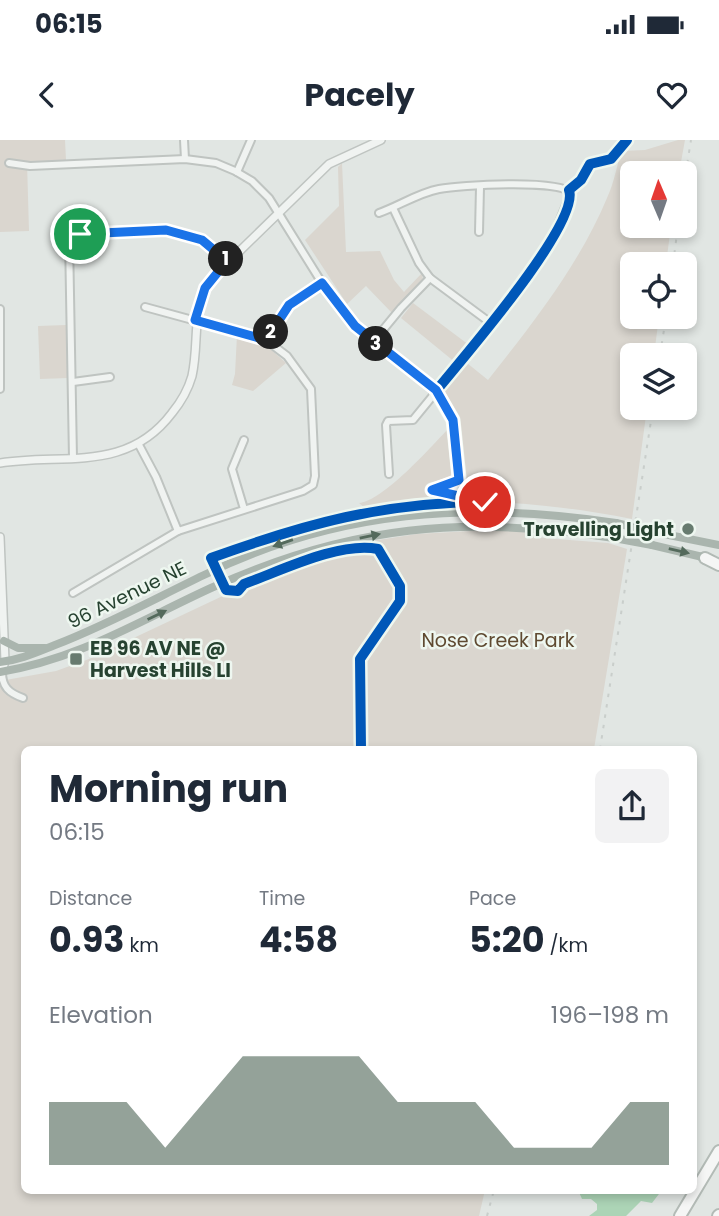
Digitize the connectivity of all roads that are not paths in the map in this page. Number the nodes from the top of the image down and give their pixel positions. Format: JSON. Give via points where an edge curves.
{"nodes":[{"id":1,"x":184,"y":140,"type":"edge"},
{"id":2,"x":251,"y":140,"type":"edge"},
{"id":3,"x":381,"y":140,"type":"edge"},
{"id":4,"x":185,"y":159,"type":"junction"},
{"id":5,"x":9,"y":163,"type":"dead end"},
{"id":6,"x":237,"y":172,"type":"junction"},
{"id":7,"x":480,"y":187,"type":"junction"},
{"id":8,"x":393,"y":208,"type":"junction"},
{"id":9,"x":276,"y":213,"type":"junction"},
{"id":10,"x":379,"y":213,"type":"dead end"},
{"id":11,"x":479,"y":232,"type":"dead end"},
{"id":12,"x":227,"y":261,"type":"junction"},
{"id":13,"x":430,"y":278,"type":"junction"},
{"id":14,"x":322,"y":283,"type":"junction"},
{"id":15,"x":145,"y":307,"type":"dead end"},
{"id":16,"x":0,"y":309,"type":"edge"},
{"id":17,"x":195,"y":320,"type":"junction"},
{"id":18,"x":492,"y":324,"type":"junction"},
{"id":19,"x":266,"y":340,"type":"junction"},
{"id":20,"x":373,"y":342,"type":"junction"},
{"id":21,"x":110,"y":377,"type":"dead end"},
{"id":22,"x":73,"y":382,"type":"junction"},
{"id":23,"x":0,"y":389,"type":"edge"},
{"id":24,"x":436,"y":390,"type":"junction"},
{"id":25,"x":244,"y":440,"type":"dead end"},
{"id":26,"x":139,"y":445,"type":"junction"},
{"id":27,"x":73,"y":458,"type":"junction"},
{"id":28,"x":0,"y":463,"type":"edge"},
{"id":29,"x":389,"y":474,"type":"dead end"},
{"id":30,"x":244,"y":509,"type":"junction"},
{"id":31,"x":178,"y":531,"type":"junction"},
{"id":32,"x":0,"y":537,"type":"edge"},
{"id":33,"x":719,"y":545,"type":"edge"},
{"id":34,"x":705,"y":558,"type":"joint"},
{"id":35,"x":719,"y":563,"type":"edge"},
{"id":36,"x":206,"y":574,"type":"junction"},
{"id":37,"x":213,"y":587,"type":"junction"},
{"id":38,"x":73,"y":593,"type":"dead end"},
{"id":39,"x":4,"y":641,"type":"junction"},
{"id":40,"x":48,"y":648,"type":"junction"},
{"id":41,"x":1,"y":667,"type":"edge"},
{"id":42,"x":23,"y":698,"type":"dead end"},
{"id":43,"x":719,"y":1151,"type":"edge"},
{"id":44,"x":697,"y":1188,"type":"edge"},
{"id":45,"x":693,"y":1194,"type":"edge"},
{"id":46,"x":680,"y":1216,"type":"edge"}],
"edges":[{"from":1,"to":4,"type":"street"},
{"from":2,"to":6,"type":"street"},
{"from":3,"to":9,"type":"street","via":[[329,164]]},
{"from":4,"to":5,"type":"street","via":[[39,166]]},
{"from":4,"to":6,"type":"street","via":[[216,163]]},
{"from":6,"to":9,"type":"street","via":[[269,198]]},
{"from":7,"to":8,"type":"street","via":[[438,189]]},
{"from":7,"to":11,"type":"street"},
{"from":7,"to":18,"type":"street","via":[[543,184],[565,187],[571,193],[552,239]]},
{"from":8,"to":10,"type":"street"},
{"from":8,"to":13,"type":"street"},
{"from":9,"to":12,"type":"street"},
{"from":9,"to":14,"type":"street"},
{"from":12,"to":17,"type":"street","via":[[205,288]]},
{"from":12,"to":22,"type":"street","via":[[202,240],[166,230],[80,234],[69,239]]},
{"from":13,"to":18,"type":"street"},
{"from":13,"to":20,"type":"street"},
{"from":14,"to":19,"type":"street","via":[[289,305]]},
{"from":14,"to":20,"type":"street"},
{"from":15,"to":17,"type":"street"},
{"from":16,"to":23,"type":"street"},
{"from":17,"to":19,"type":"street"},
{"from":17,"to":26,"type":"street","via":[[192,376],[184,398],[165,423]]},
{"from":18,"to":24,"type":"street"},
{"from":19,"to":30,"type":"street","via":[[287,356],[311,389],[315,476],[313,485],[303,491]]},
{"from":20,"to":24,"type":"street"},
{"from":21,"to":22,"type":"street"},
{"from":22,"to":27,"type":"street"},
{"from":24,"to":29,"type":"street","via":[[413,420],[388,421]]},
{"from":25,"to":30,"type":"street","via":[[232,469]]},
{"from":26,"to":27,"type":"street","via":[[108,456]]},
{"from":26,"to":31,"type":"street"},
{"from":27,"to":28,"type":"street"},
{"from":30,"to":31,"type":"street"},
{"from":31,"to":38,"type":"street"},
{"from":32,"to":39,"type":"street"},
{"from":33,"to":36,"type":"main road","name":"96 Avenue NE","one_way":true,"bridge":true,"via":[[617,523],[505,511],[443,512],[328,529]]},
{"from":34,"to":35,"type":"highway"},
{"from":37,"to":34,"type":"main road","name":"96 Avenue NE","one_way":true,"bridge":true,"via":[[332,545],[433,527],[505,525],[614,538]]},
{"from":36,"to":37,"type":"main road"},
{"from":36,"to":40,"type":"main road","name":"96 Avenue NE"},
{"from":41,"to":37,"type":"main road","name":"96 Avenue NE","one_way":true,"via":[[74,654]]},
{"from":39,"to":40,"type":"main road","via":[[18,648]]},
{"from":39,"to":41,"type":"street"},
{"from":40,"to":41,"type":"main road","name":"96 Avenue NE"},
{"from":41,"to":42,"type":"street","via":[[7,691]]},
{"from":43,"to":44,"type":"highway"},
{"from":45,"to":46,"type":"highway"}]}
